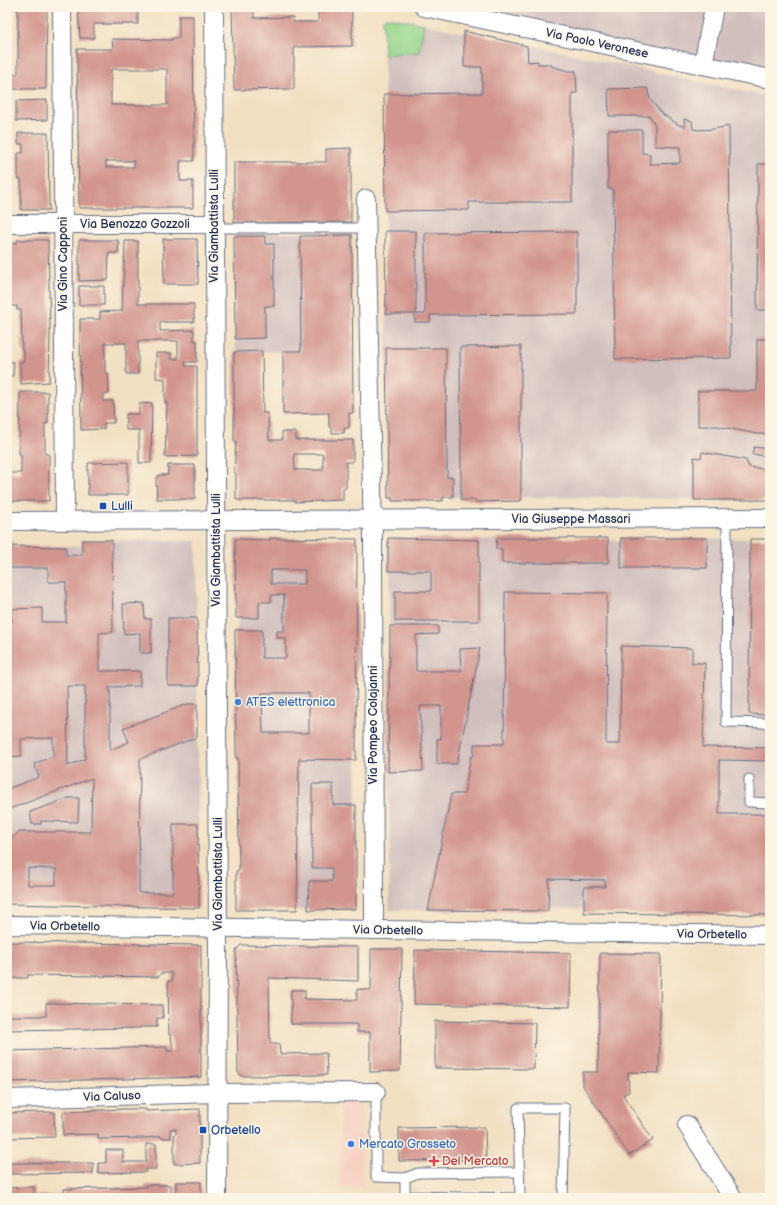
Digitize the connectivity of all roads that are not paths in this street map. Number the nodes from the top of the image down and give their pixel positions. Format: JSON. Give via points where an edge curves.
{"nodes":[{"id":1,"x":62,"y":7,"type":"edge"},
{"id":2,"x":214,"y":7,"type":"edge"},
{"id":3,"x":424,"y":7,"type":"edge"},
{"id":4,"x":714,"y":7,"type":"edge"},
{"id":5,"x":703,"y":65,"type":"junction"},
{"id":6,"x":770,"y":79,"type":"edge"},
{"id":7,"x":366,"y":199,"type":"dead end"},
{"id":8,"x":7,"y":224,"type":"edge"},
{"id":9,"x":63,"y":224,"type":"junction"},
{"id":10,"x":214,"y":226,"type":"junction"},
{"id":11,"x":366,"y":228,"type":"junction"},
{"id":12,"x":728,"y":518,"type":"junction"},
{"id":13,"x":770,"y":518,"type":"edge"},
{"id":14,"x":372,"y":519,"type":"junction"},
{"id":15,"x":216,"y":520,"type":"junction"},
{"id":16,"x":7,"y":521,"type":"edge"},
{"id":17,"x":65,"y":521,"type":"junction"},
{"id":18,"x":770,"y":723,"type":"edge"},
{"id":19,"x":749,"y":779,"type":"dead end"},
{"id":20,"x":770,"y":803,"type":"edge"},
{"id":21,"x":7,"y":925,"type":"edge"},
{"id":22,"x":218,"y":928,"type":"junction"},
{"id":23,"x":374,"y":930,"type":"junction"},
{"id":24,"x":770,"y":935,"type":"edge"},
{"id":25,"x":376,"y":1092,"type":"joint"},
{"id":26,"x":217,"y":1093,"type":"junction"},
{"id":27,"x":7,"y":1099,"type":"edge"},
{"id":28,"x":687,"y":1125,"type":"dead end"},
{"id":29,"x":520,"y":1172,"type":"junction"},
{"id":30,"x":405,"y":1178,"type":"junction"},
{"id":31,"x":217,"y":1198,"type":"edge"},
{"id":32,"x":521,"y":1198,"type":"edge"},
{"id":33,"x":563,"y":1198,"type":"edge"},
{"id":34,"x":733,"y":1198,"type":"edge"}],
"edges":[{"from":1,"to":9,"type":"street","name":"Via Gino Capponi"},
{"from":2,"to":10,"type":"street","name":"Via Giambattista Lulli"},
{"from":3,"to":5,"type":"street","name":"Via Paolo Veronese"},
{"from":4,"to":5,"type":"street"},
{"from":5,"to":6,"type":"street","name":"Via Paolo Veronese"},
{"from":7,"to":11,"type":"street"},
{"from":8,"to":9,"type":"street","name":"Via Benozzo Gozzoli"},
{"from":9,"to":10,"type":"street","name":"Via Benozzo Gozzoli"},
{"from":9,"to":17,"type":"street","name":"Via Gino Capponi"},
{"from":10,"to":11,"type":"lane"},
{"from":10,"to":15,"type":"street","name":"Via Giambattista Lulli"},
{"from":11,"to":14,"type":"street"},
{"from":12,"to":13,"type":"street","name":"Via Giuseppe Massari"},
{"from":12,"to":14,"type":"street","name":"Via Giuseppe Massari"},
{"from":12,"to":18,"type":"lane","via":[[726,722]]},
{"from":14,"to":15,"type":"street","name":"Via Giuseppe Massari"},
{"from":14,"to":23,"type":"street","name":"Via Pompeo Colajanni"},
{"from":15,"to":17,"type":"street","name":"Via Giuseppe Massari"},
{"from":15,"to":22,"type":"street","name":"Via Giambattista Lulli"},
{"from":16,"to":17,"type":"street","name":"Via Giuseppe Massari"},
{"from":19,"to":20,"type":"lane","via":[[749,802]]},
{"from":21,"to":22,"type":"street","name":"Via Orbetello"},
{"from":22,"to":23,"type":"street","name":"Via Orbetello"},
{"from":22,"to":26,"type":"street","name":"Via Giambattista Lulli"},
{"from":23,"to":24,"type":"street","name":"Via Orbetello"},
{"from":25,"to":26,"type":"street"},
{"from":25,"to":30,"type":"lane","via":[[376,1177]]},
{"from":26,"to":27,"type":"street","name":"Via Caluso"},
{"from":26,"to":31,"type":"street","name":"Via Giambattista Lulli"},
{"from":28,"to":34,"type":"street"},
{"from":29,"to":30,"type":"lane","via":[[418,1173]]},
{"from":29,"to":32,"type":"lane"},
{"from":29,"to":33,"type":"lane","via":[[518,1108],[565,1108]]},
{"from":30,"to":32,"type":"lane","via":[[405,1196]]}]}
